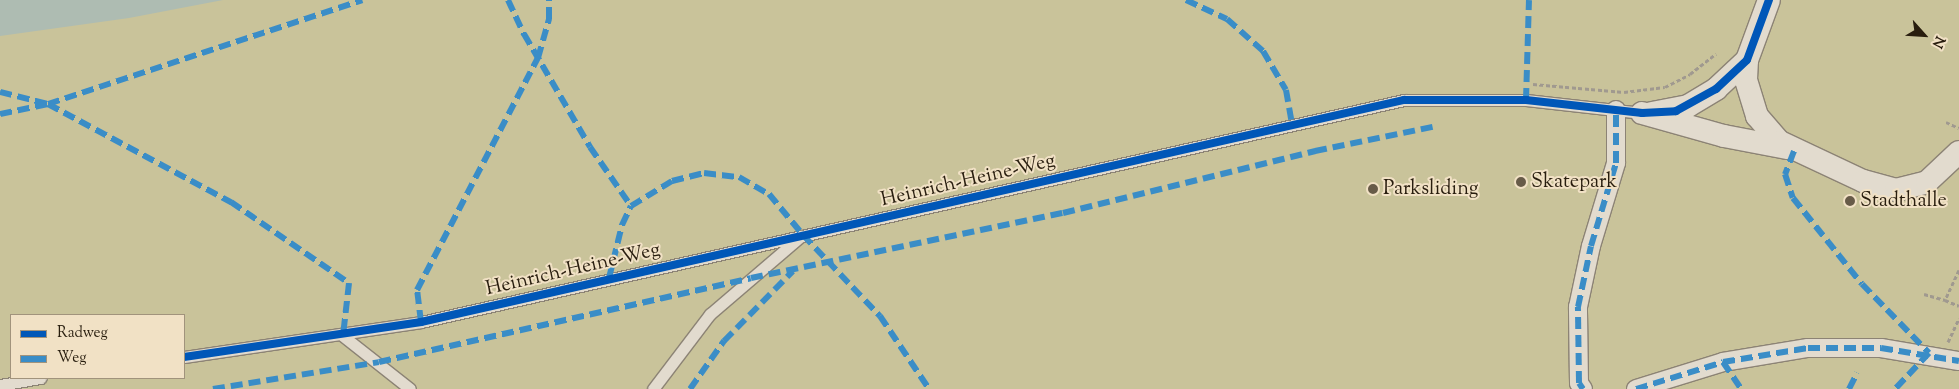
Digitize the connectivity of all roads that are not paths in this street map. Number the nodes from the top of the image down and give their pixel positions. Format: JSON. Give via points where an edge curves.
{"nodes":[{"id":1,"x":1769,"y":0,"type":"edge"},
{"id":2,"x":1747,"y":60,"type":"junction"},
{"id":3,"x":1616,"y":110,"type":"junction"},
{"id":4,"x":1642,"y":113,"type":"junction"},
{"id":5,"x":1790,"y":149,"type":"junction"},
{"id":6,"x":1959,"y":152,"type":"edge"},
{"id":7,"x":803,"y":235,"type":"junction"},
{"id":8,"x":343,"y":336,"type":"junction"},
{"id":9,"x":185,"y":357,"type":"edge"},
{"id":10,"x":1959,"y":361,"type":"edge"},
{"id":11,"x":34,"y":379,"type":"edge"},
{"id":12,"x":0,"y":385,"type":"edge"},
{"id":13,"x":410,"y":389,"type":"edge"},
{"id":14,"x":653,"y":389,"type":"edge"},
{"id":15,"x":1583,"y":389,"type":"edge"},
{"id":16,"x":1636,"y":389,"type":"edge"}],
"edges":[{"from":1,"to":2,"type":"street"},
{"from":2,"to":4,"type":"street","name":"Heinrich-Heine-Weg","via":[[1716,89],[1688,106],[1664,113]]},
{"from":2,"to":5,"type":"street","via":[[1746,80],[1757,116],[1771,134]]},
{"from":3,"to":4,"type":"lane","name":"Heinrich-Heine-Weg"},
{"from":3,"to":7,"type":"lane","name":"Heinrich-Heine-Weg","via":[[1526,100],[1404,100]]},
{"from":3,"to":15,"type":"street","via":[[1616,163],[1578,307],[1579,383]]},
{"from":4,"to":5,"type":"street","name":"Heinrich-Heine-Weg","via":[[1724,136]]},
{"from":5,"to":6,"type":"street","via":[[1863,181],[1896,190],[1927,182]]},
{"from":7,"to":8,"type":"lane","name":"Heinrich-Heine-Weg","via":[[422,322]]},
{"from":7,"to":14,"type":"lane","via":[[710,314]]},
{"from":8,"to":9,"type":"lane","name":"Heinrich-Heine-Weg"},
{"from":8,"to":13,"type":"lane"},
{"from":10,"to":16,"type":"street","via":[[1860,346],[1808,348],[1723,362]]},
{"from":11,"to":12,"type":"lane"}]}
